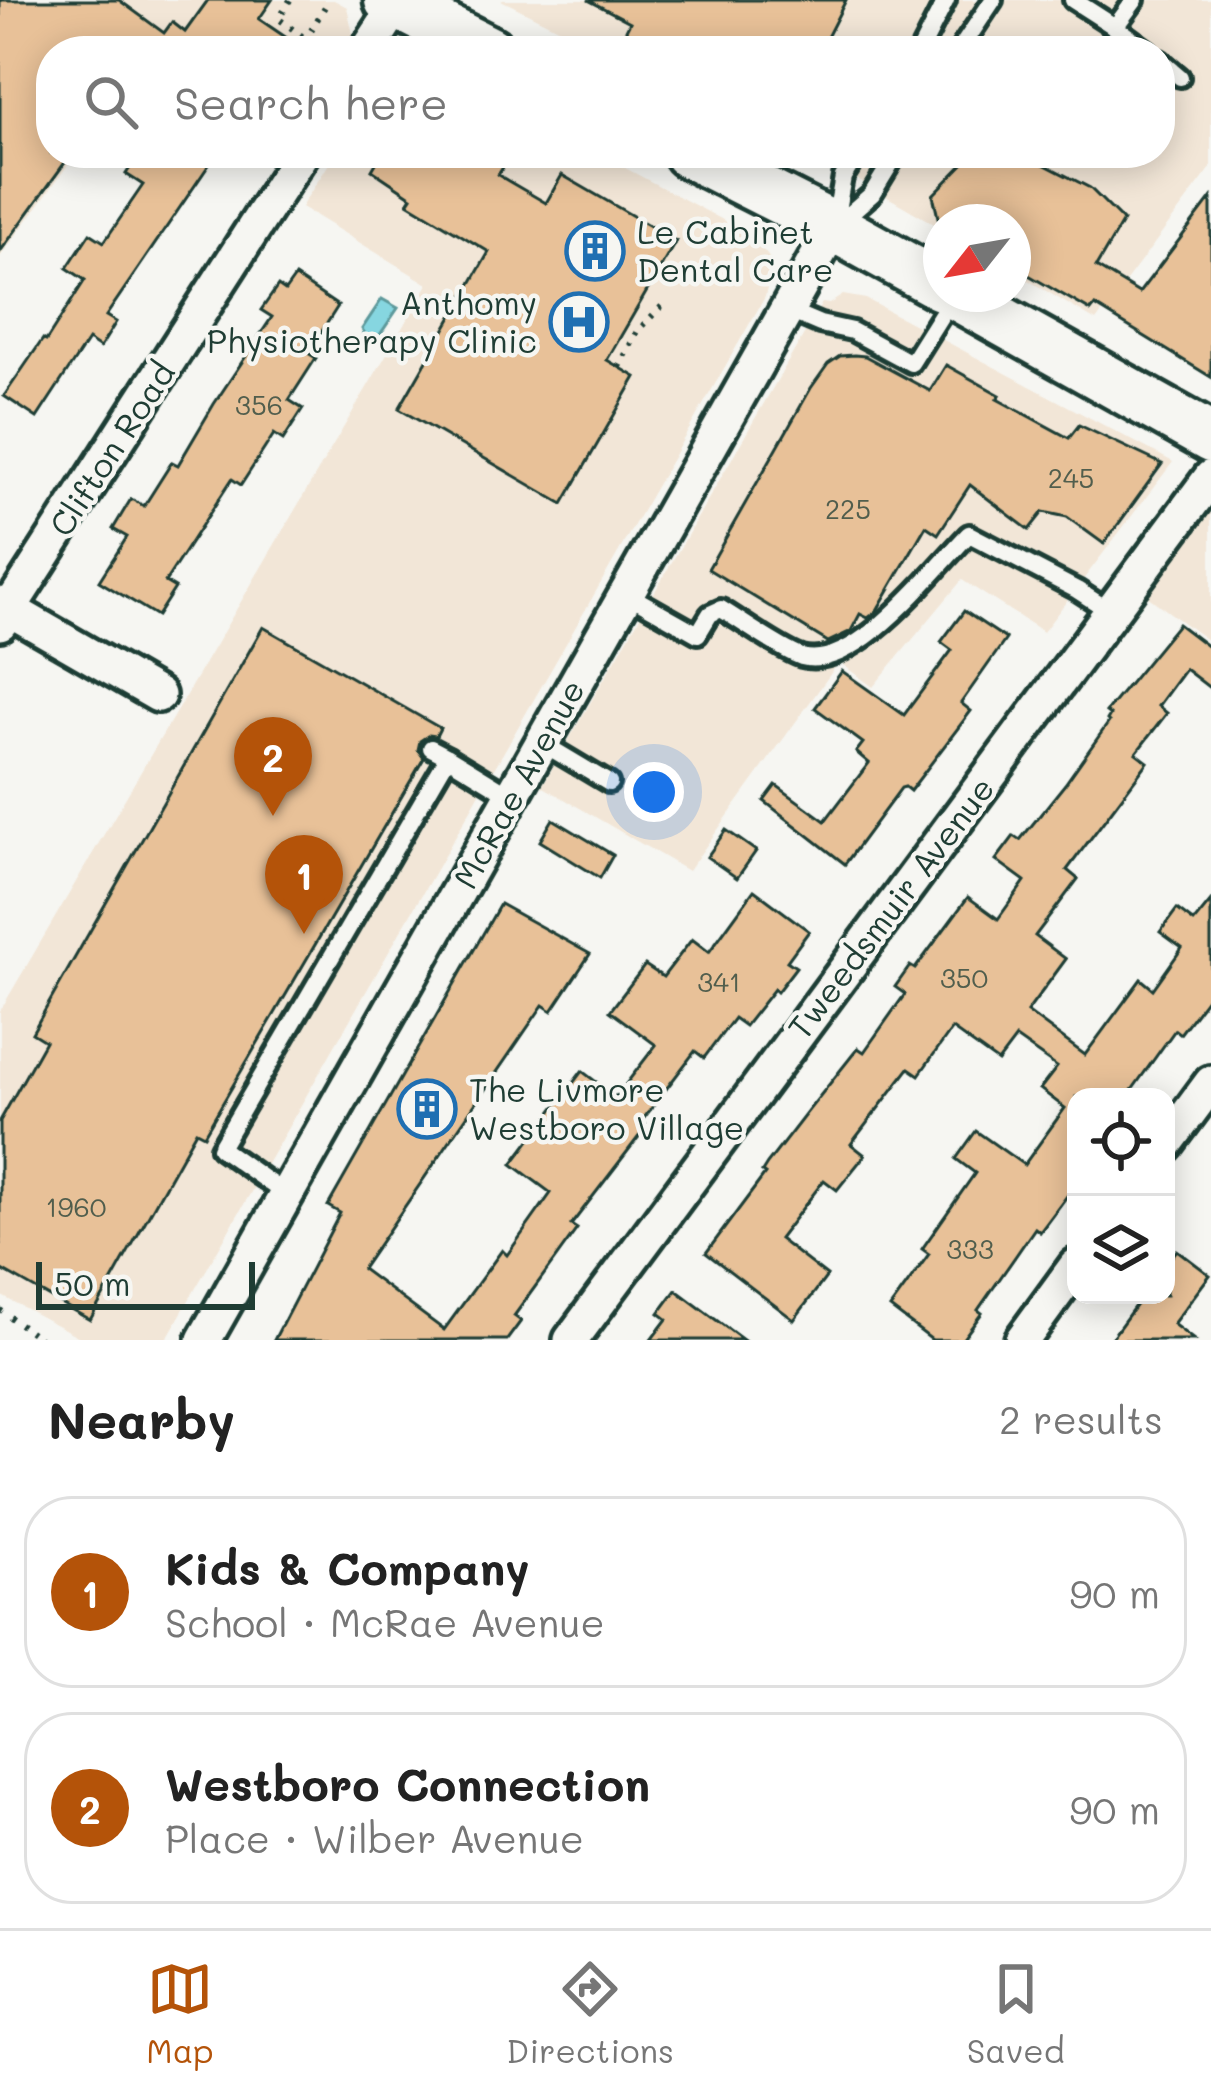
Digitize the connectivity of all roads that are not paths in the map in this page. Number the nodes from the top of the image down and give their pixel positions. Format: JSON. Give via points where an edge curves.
{"nodes":[{"id":1,"x":946,"y":0,"type":"edge"},
{"id":2,"x":993,"y":0,"type":"edge"},
{"id":3,"x":1073,"y":0,"type":"edge"},
{"id":4,"x":1136,"y":0,"type":"edge"},
{"id":5,"x":394,"y":2,"type":"edge"},
{"id":6,"x":1115,"y":27,"type":"junction"},
{"id":7,"x":375,"y":36,"type":"edge"},
{"id":8,"x":460,"y":36,"type":"edge"},
{"id":9,"x":928,"y":36,"type":"edge"},
{"id":10,"x":968,"y":36,"type":"edge"},
{"id":11,"x":1127,"y":36,"type":"edge"},
{"id":12,"x":1175,"y":72,"type":"edge"},
{"id":13,"x":1180,"y":76,"type":"dead end"},
{"id":14,"x":292,"y":168,"type":"edge"},
{"id":15,"x":718,"y":168,"type":"edge"},
{"id":16,"x":848,"y":168,"type":"edge"},
{"id":17,"x":888,"y":168,"type":"edge"},
{"id":18,"x":834,"y":227,"type":"junction"},
{"id":19,"x":923,"y":276,"type":"edge"},
{"id":20,"x":787,"y":310,"type":"junction"},
{"id":21,"x":943,"y":312,"type":"edge"},
{"id":22,"x":986,"y":312,"type":"edge"},
{"id":23,"x":1211,"y":438,"type":"edge"},
{"id":24,"x":1211,"y":477,"type":"edge"},
{"id":25,"x":627,"y":594,"type":"junction"},
{"id":26,"x":3,"y":612,"type":"edge"},
{"id":27,"x":1112,"y":612,"type":"junction"},
{"id":28,"x":158,"y":695,"type":"dead end"},
{"id":29,"x":542,"y":743,"type":"junction"},
{"id":30,"x":609,"y":783,"type":"dead end"},
{"id":31,"x":512,"y":796,"type":"junction"},
{"id":32,"x":1211,"y":1082,"type":"edge"},
{"id":33,"x":1175,"y":1132,"type":"edge"},
{"id":34,"x":287,"y":1195,"type":"junction"},
{"id":35,"x":1067,"y":1278,"type":"edge"},
{"id":36,"x":205,"y":1340,"type":"edge"},
{"id":37,"x":571,"y":1340,"type":"edge"},
{"id":38,"x":1022,"y":1340,"type":"edge"}],
"edges":[{"from":1,"to":9,"type":"lane"},
{"from":2,"to":10,"type":"lane"},
{"from":3,"to":6,"type":"lane"},
{"from":4,"to":6,"type":"lane"},
{"from":5,"to":7,"type":"street"},
{"from":5,"to":8,"type":"main road"},
{"from":6,"to":11,"type":"lane"},
{"from":12,"to":13,"type":"lane"},
{"from":14,"to":26,"type":"street","name":"Clifton Road"},
{"from":15,"to":18,"type":"main road"},
{"from":16,"to":18,"type":"lane"},
{"from":17,"to":18,"type":"lane"},
{"from":18,"to":19,"type":"main road"},
{"from":18,"to":20,"type":"street","name":"McRae Avenue"},
{"from":20,"to":21,"type":"lane","via":[[911,363]]},
{"from":20,"to":25,"type":"street","name":"McRae Avenue"},
{"from":22,"to":23,"type":"main road"},
{"from":24,"to":27,"type":"street","name":"Tweedsmuir Avenue"},
{"from":25,"to":27,"type":"lane","via":[[698,634],[722,609],[804,658],[870,637],[969,534]]},
{"from":25,"to":29,"type":"street","name":"McRae Avenue"},
{"from":26,"to":28,"type":"street"},
{"from":27,"to":37,"type":"street","name":"Tweedsmuir Avenue"},
{"from":29,"to":30,"type":"lane"},
{"from":29,"to":31,"type":"street","name":"McRae Avenue"},
{"from":31,"to":34,"type":"street","name":"McRae Avenue"},
{"from":31,"to":34,"type":"lane","via":[[440,753],[220,1148]]},
{"from":32,"to":33,"type":"street"},
{"from":34,"to":36,"type":"street","name":"McRae Avenue"},
{"from":35,"to":38,"type":"street"}]}
